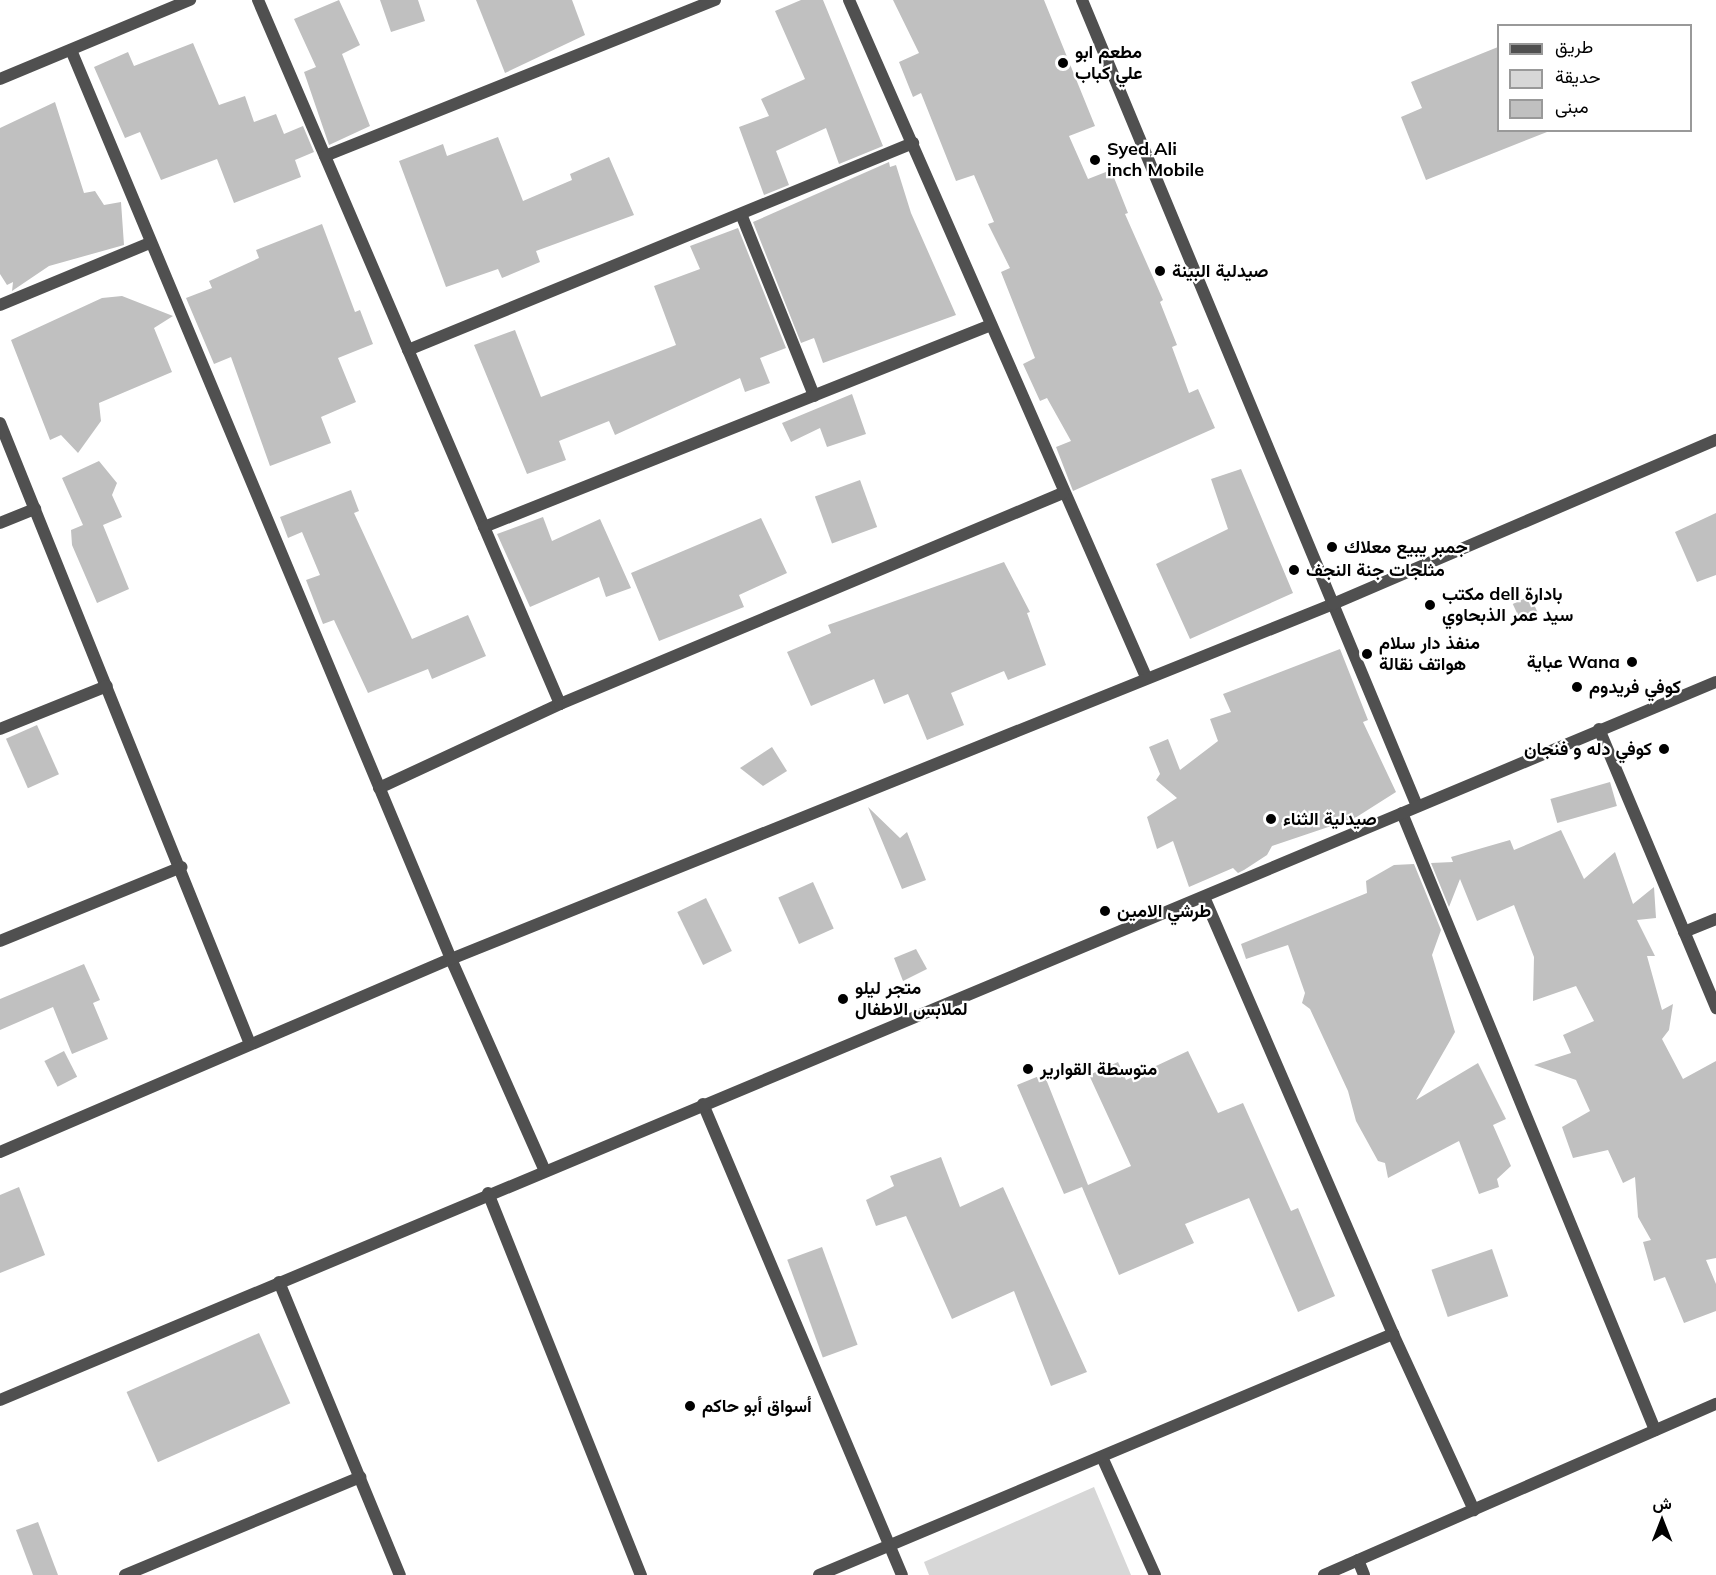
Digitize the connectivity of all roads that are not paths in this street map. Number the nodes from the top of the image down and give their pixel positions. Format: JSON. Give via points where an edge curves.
{"nodes":[{"id":1,"x":258,"y":0,"type":"edge"},
{"id":2,"x":715,"y":0,"type":"edge"},
{"id":3,"x":849,"y":0,"type":"edge"},
{"id":4,"x":1082,"y":0,"type":"edge"},
{"id":5,"x":185,"y":1,"type":"edge"},
{"id":6,"x":71,"y":50,"type":"junction"},
{"id":7,"x":0,"y":79,"type":"edge"},
{"id":8,"x":913,"y":143,"type":"junction"},
{"id":9,"x":325,"y":156,"type":"junction"},
{"id":10,"x":741,"y":214,"type":"junction"},
{"id":11,"x":150,"y":243,"type":"junction"},
{"id":12,"x":0,"y":305,"type":"edge"},
{"id":13,"x":992,"y":325,"type":"junction"},
{"id":14,"x":408,"y":350,"type":"junction"},
{"id":15,"x":814,"y":396,"type":"junction"},
{"id":16,"x":0,"y":423,"type":"edge"},
{"id":17,"x":1716,"y":440,"type":"edge"},
{"id":18,"x":1063,"y":493,"type":"junction"},
{"id":19,"x":35,"y":509,"type":"junction"},
{"id":20,"x":0,"y":523,"type":"edge"},
{"id":21,"x":484,"y":527,"type":"junction"},
{"id":22,"x":1333,"y":604,"type":"junction"},
{"id":23,"x":1146,"y":677,"type":"junction"},
{"id":24,"x":1716,"y":682,"type":"edge"},
{"id":25,"x":107,"y":686,"type":"junction"},
{"id":26,"x":560,"y":704,"type":"junction"},
{"id":27,"x":0,"y":729,"type":"edge"},
{"id":28,"x":1599,"y":729,"type":"junction"},
{"id":29,"x":379,"y":788,"type":"junction"},
{"id":30,"x":1417,"y":806,"type":"junction"},
{"id":31,"x":1402,"y":813,"type":"junction"},
{"id":32,"x":181,"y":867,"type":"junction"},
{"id":33,"x":1204,"y":897,"type":"junction"},
{"id":34,"x":1716,"y":919,"type":"edge"},
{"id":35,"x":1684,"y":932,"type":"junction"},
{"id":36,"x":0,"y":941,"type":"edge"},
{"id":37,"x":451,"y":959,"type":"junction"},
{"id":38,"x":1716,"y":1008,"type":"edge"},
{"id":39,"x":250,"y":1044,"type":"junction"},
{"id":40,"x":703,"y":1104,"type":"junction"},
{"id":41,"x":0,"y":1152,"type":"edge"},
{"id":42,"x":544,"y":1169,"type":"junction"},
{"id":43,"x":488,"y":1193,"type":"junction"},
{"id":44,"x":279,"y":1282,"type":"junction"},
{"id":45,"x":1393,"y":1334,"type":"junction"},
{"id":46,"x":0,"y":1400,"type":"edge"},
{"id":47,"x":1716,"y":1404,"type":"edge"},
{"id":48,"x":1655,"y":1430,"type":"junction"},
{"id":49,"x":1102,"y":1457,"type":"junction"},
{"id":50,"x":360,"y":1477,"type":"junction"},
{"id":51,"x":1474,"y":1510,"type":"junction"},
{"id":52,"x":889,"y":1546,"type":"junction"},
{"id":53,"x":1358,"y":1560,"type":"junction"},
{"id":54,"x":125,"y":1575,"type":"edge"},
{"id":55,"x":400,"y":1575,"type":"edge"},
{"id":56,"x":641,"y":1575,"type":"edge"},
{"id":57,"x":819,"y":1575,"type":"edge"},
{"id":58,"x":902,"y":1575,"type":"edge"},
{"id":59,"x":1155,"y":1575,"type":"edge"},
{"id":60,"x":1324,"y":1575,"type":"edge"},
{"id":61,"x":1364,"y":1575,"type":"edge"}],
"edges":[{"from":1,"to":9,"type":"street"},
{"from":2,"to":9,"type":"street"},
{"from":3,"to":8,"type":"street"},
{"from":4,"to":22,"type":"street"},
{"from":5,"to":6,"type":"street"},
{"from":6,"to":7,"type":"street"},
{"from":6,"to":11,"type":"street"},
{"from":8,"to":10,"type":"street"},
{"from":8,"to":13,"type":"street"},
{"from":9,"to":14,"type":"street"},
{"from":10,"to":14,"type":"street"},
{"from":10,"to":15,"type":"street"},
{"from":11,"to":12,"type":"street"},
{"from":11,"to":29,"type":"street"},
{"from":13,"to":15,"type":"street"},
{"from":13,"to":18,"type":"street"},
{"from":14,"to":21,"type":"street"},
{"from":15,"to":21,"type":"street"},
{"from":16,"to":19,"type":"street"},
{"from":17,"to":22,"type":"street"},
{"from":18,"to":23,"type":"street"},
{"from":18,"to":26,"type":"street"},
{"from":19,"to":20,"type":"street"},
{"from":19,"to":25,"type":"street"},
{"from":21,"to":26,"type":"street"},
{"from":22,"to":23,"type":"street"},
{"from":22,"to":30,"type":"street"},
{"from":23,"to":37,"type":"street"},
{"from":24,"to":28,"type":"street"},
{"from":25,"to":27,"type":"street"},
{"from":25,"to":32,"type":"street"},
{"from":26,"to":29,"type":"street"},
{"from":28,"to":30,"type":"street"},
{"from":28,"to":35,"type":"street"},
{"from":29,"to":37,"type":"street"},
{"from":30,"to":31,"type":"street"},
{"from":31,"to":33,"type":"street"},
{"from":31,"to":48,"type":"street"},
{"from":32,"to":36,"type":"street"},
{"from":32,"to":39,"type":"street"},
{"from":33,"to":40,"type":"street"},
{"from":33,"to":45,"type":"street"},
{"from":34,"to":35,"type":"street"},
{"from":35,"to":38,"type":"street"},
{"from":37,"to":39,"type":"street"},
{"from":37,"to":42,"type":"street"},
{"from":39,"to":41,"type":"street"},
{"from":40,"to":42,"type":"street"},
{"from":40,"to":52,"type":"street"},
{"from":42,"to":43,"type":"street"},
{"from":43,"to":44,"type":"street"},
{"from":43,"to":56,"type":"street"},
{"from":44,"to":46,"type":"street"},
{"from":44,"to":50,"type":"street"},
{"from":45,"to":49,"type":"street"},
{"from":45,"to":51,"type":"street"},
{"from":47,"to":48,"type":"street"},
{"from":48,"to":51,"type":"street"},
{"from":49,"to":52,"type":"street"},
{"from":49,"to":59,"type":"street"},
{"from":50,"to":54,"type":"street"},
{"from":50,"to":55,"type":"street"},
{"from":51,"to":53,"type":"street"},
{"from":52,"to":57,"type":"street"},
{"from":52,"to":58,"type":"street"},
{"from":53,"to":60,"type":"street"},
{"from":53,"to":61,"type":"street"}]}
